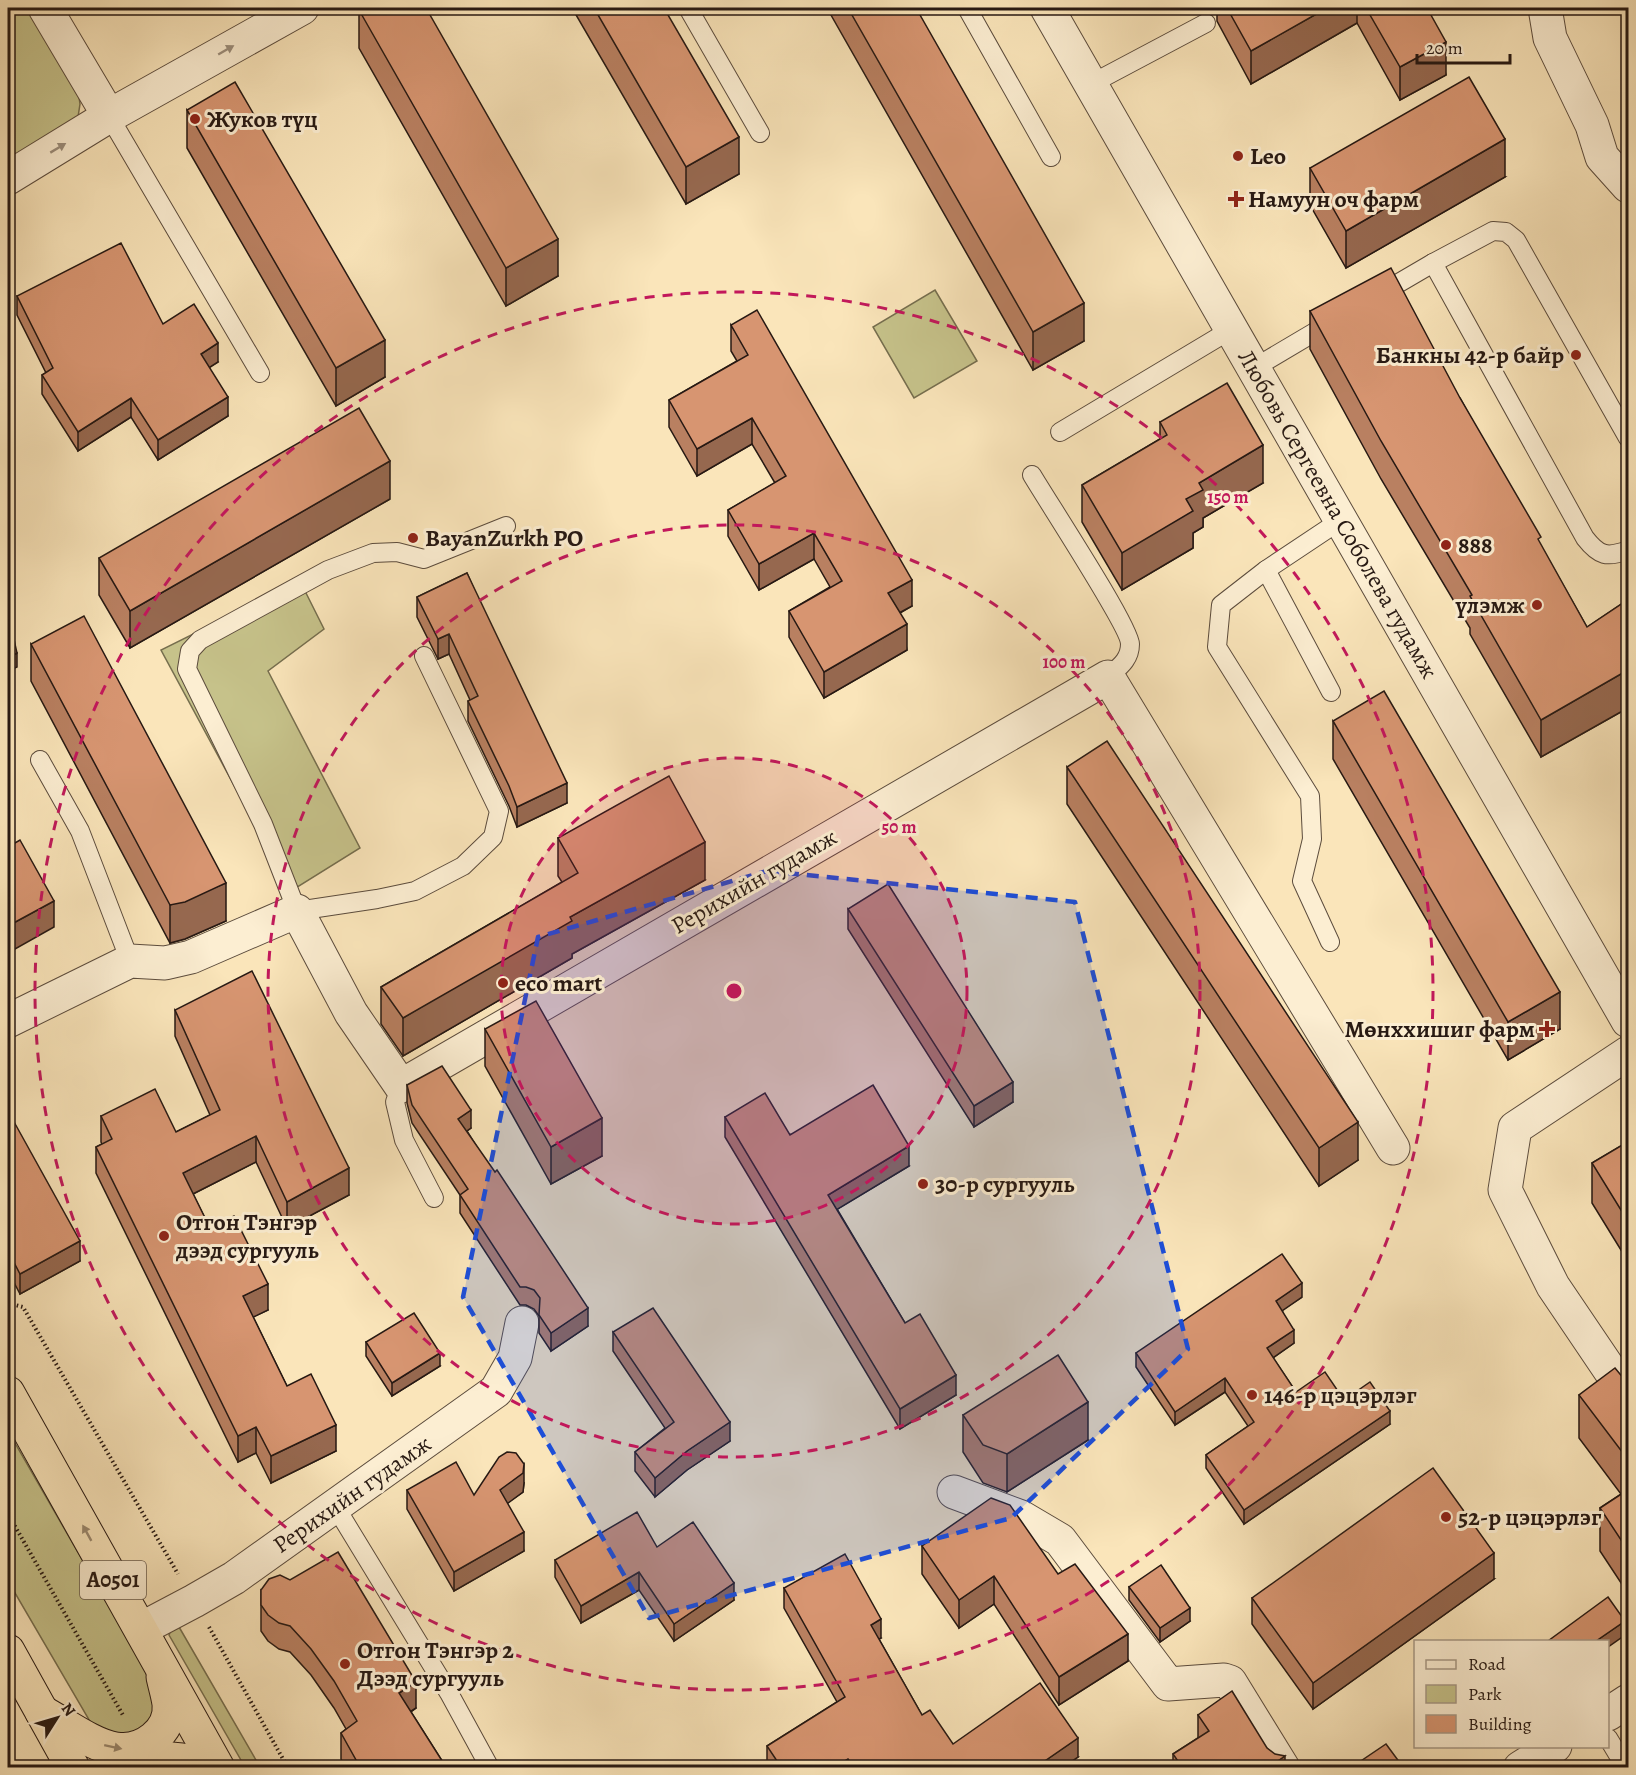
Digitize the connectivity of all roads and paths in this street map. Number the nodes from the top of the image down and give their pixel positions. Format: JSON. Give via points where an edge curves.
{"nodes":[{"id":1,"x":45,"y":8,"type":"edge"},
{"id":2,"x":302,"y":8,"type":"edge"},
{"id":3,"x":688,"y":8,"type":"edge"},
{"id":4,"x":968,"y":8,"type":"edge"},
{"id":5,"x":1047,"y":8,"type":"edge"},
{"id":6,"x":1545,"y":8,"type":"edge"},
{"id":7,"x":1206,"y":23,"type":"dead end"},
{"id":8,"x":1091,"y":84,"type":"junction"},
{"id":9,"x":109,"y":117,"type":"junction"},
{"id":10,"x":760,"y":133,"type":"dead end"},
{"id":11,"x":1051,"y":157,"type":"dead end"},
{"id":12,"x":8,"y":178,"type":"edge"},
{"id":13,"x":1629,"y":186,"type":"edge"},
{"id":14,"x":1433,"y":263,"type":"junction"},
{"id":15,"x":1365,"y":303,"type":"edge"},
{"id":16,"x":1345,"y":314,"type":"edge"},
{"id":17,"x":1232,"y":329,"type":"junction"},
{"id":18,"x":1254,"y":368,"type":"junction"},
{"id":19,"x":260,"y":373,"type":"dead end"},
{"id":20,"x":1060,"y":432,"type":"dead end"},
{"id":21,"x":1629,"y":438,"type":"edge"},
{"id":22,"x":1032,"y":476,"type":"dead end"},
{"id":23,"x":1341,"y":520,"type":"junction"},
{"id":24,"x":506,"y":526,"type":"dead end"},
{"id":25,"x":1629,"y":549,"type":"edge"},
{"id":26,"x":1266,"y":570,"type":"junction"},
{"id":27,"x":424,"y":656,"type":"dead end"},
{"id":28,"x":1108,"y":677,"type":"junction"},
{"id":29,"x":1331,"y":692,"type":"dead end"},
{"id":30,"x":40,"y":760,"type":"dead end"},
{"id":31,"x":297,"y":911,"type":"junction"},
{"id":32,"x":1330,"y":942,"type":"dead end"},
{"id":33,"x":129,"y":961,"type":"junction"},
{"id":34,"x":8,"y":1021,"type":"edge"},
{"id":35,"x":1629,"y":1022,"type":"edge"},
{"id":36,"x":1629,"y":1053,"type":"edge"},
{"id":37,"x":401,"y":1086,"type":"junction"},
{"id":38,"x":1393,"y":1148,"type":"dead end"},
{"id":39,"x":434,"y":1198,"type":"dead end"},
{"id":40,"x":8,"y":1303,"type":"edge"},
{"id":41,"x":522,"y":1323,"type":"dead end"},
{"id":42,"x":8,"y":1393,"type":"edge"},
{"id":43,"x":1629,"y":1397,"type":"edge"},
{"id":44,"x":954,"y":1492,"type":"dead end"},
{"id":45,"x":334,"y":1506,"type":"junction"},
{"id":46,"x":8,"y":1514,"type":"edge"},
{"id":47,"x":194,"y":1601,"type":"junction"},
{"id":48,"x":141,"y":1629,"type":"junction"},
{"id":49,"x":8,"y":1651,"type":"edge"},
{"id":50,"x":158,"y":1658,"type":"junction"},
{"id":51,"x":1629,"y":1701,"type":"edge"},
{"id":52,"x":42,"y":1712,"type":"junction"},
{"id":53,"x":1609,"y":1713,"type":"edge"},
{"id":54,"x":1609,"y":1740,"type":"edge"},
{"id":55,"x":1552,"y":1748,"type":"edge"},
{"id":56,"x":141,"y":1757,"type":"edge"},
{"id":57,"x":73,"y":1767,"type":"edge"},
{"id":58,"x":203,"y":1767,"type":"edge"},
{"id":59,"x":218,"y":1767,"type":"edge"},
{"id":60,"x":288,"y":1767,"type":"edge"},
{"id":61,"x":490,"y":1767,"type":"edge"},
{"id":62,"x":1283,"y":1767,"type":"edge"},
{"id":63,"x":1520,"y":1767,"type":"edge"},
{"id":64,"x":1626,"y":1767,"type":"edge"}],
"edges":[{"from":1,"to":9,"type":"street"},
{"from":9,"to":2,"type":"street","one_way":true},
{"from":3,"to":10,"type":"lane"},
{"from":4,"to":11,"type":"lane"},
{"from":5,"to":8,"type":"street","name":"Любовь Сергеевна Соболева гудамж"},
{"from":6,"to":13,"type":"street","via":[[1550,38],[1592,125],[1602,157]]},
{"from":7,"to":8,"type":"lane"},
{"from":8,"to":17,"type":"street","name":"Любовь Сергеевна Соболева гудамж"},
{"from":12,"to":9,"type":"street","one_way":true},
{"from":9,"to":19,"type":"lane"},
{"from":14,"to":15,"type":"lane"},
{"from":14,"to":21,"type":"lane","via":[[1493,231],[1506,232],[1516,240]]},
{"from":14,"to":25,"type":"lane","via":[[1586,538],[1595,550],[1613,555]]},
{"from":16,"to":18,"type":"lane"},
{"from":17,"to":18,"type":"street","name":"Любовь Сергеевна Соболева гудамж"},
{"from":17,"to":20,"type":"lane"},
{"from":18,"to":23,"type":"street","name":"Любовь Сергеевна Соболева гудамж"},
{"from":22,"to":28,"type":"lane","via":[[1130,642],[1128,659]]},
{"from":23,"to":26,"type":"lane"},
{"from":23,"to":35,"type":"street","name":"Любовь Сергеевна Соболева гудамж"},
{"from":24,"to":31,"type":"lane","via":[[424,559],[398,552],[373,553],[328,570],[201,640],[190,651],[187,669],[263,824]]},
{"from":26,"to":29,"type":"lane"},
{"from":26,"to":32,"type":"lane","via":[[1221,605],[1216,647],[1310,796],[1312,839],[1302,881]]},
{"from":27,"to":31,"type":"lane","via":[[499,811],[493,837],[464,866],[415,891]]},
{"from":28,"to":37,"type":"street","name":"Рерихийн гудамж"},
{"from":28,"to":38,"type":"street"},
{"from":30,"to":33,"type":"lane","via":[[80,831]]},
{"from":31,"to":33,"type":"street","via":[[191,957],[165,963]]},
{"from":31,"to":37,"type":"street","via":[[351,1013]]},
{"from":33,"to":34,"type":"street"},
{"from":36,"to":43,"type":"street","via":[[1515,1128],[1505,1190],[1553,1286]]},
{"from":37,"to":39,"type":"lane","via":[[395,1102],[404,1140]]},
{"from":40,"to":47,"type":"path","via":[[23,1307]]},
{"from":41,"to":45,"type":"street","name":"Рерихийн гудамж","via":[[515,1358],[496,1391]]},
{"from":48,"to":42,"type":"highway","number":"A0501","one_way":true},
{"from":44,"to":62,"type":"street","via":[[1021,1517],[1059,1540],[1168,1684],[1230,1682]]},
{"from":45,"to":47,"type":"street","name":"Рерихийн гудамж","via":[[234,1578]]},
{"from":45,"to":61,"type":"lane"},
{"from":46,"to":56,"type":"path"},
{"from":47,"to":48,"type":"street","name":"Рерихийн гудамж"},
{"from":47,"to":60,"type":"path"},
{"from":48,"to":50,"type":"highway","number":"A0501"},
{"from":49,"to":52,"type":"highway"},
{"from":50,"to":56,"type":"highway","via":[[170,1705],[169,1718]]},
{"from":50,"to":59,"type":"highway","number":"A0501"},
{"from":51,"to":53,"type":"street"},
{"from":52,"to":56,"type":"highway","one_way":true,"via":[[97,1743]]},
{"from":52,"to":57,"type":"highway"},
{"from":54,"to":64,"type":"lane"},
{"from":55,"to":63,"type":"street"},
{"from":56,"to":58,"type":"highway","via":[[149,1762],[188,1761]]}]}
